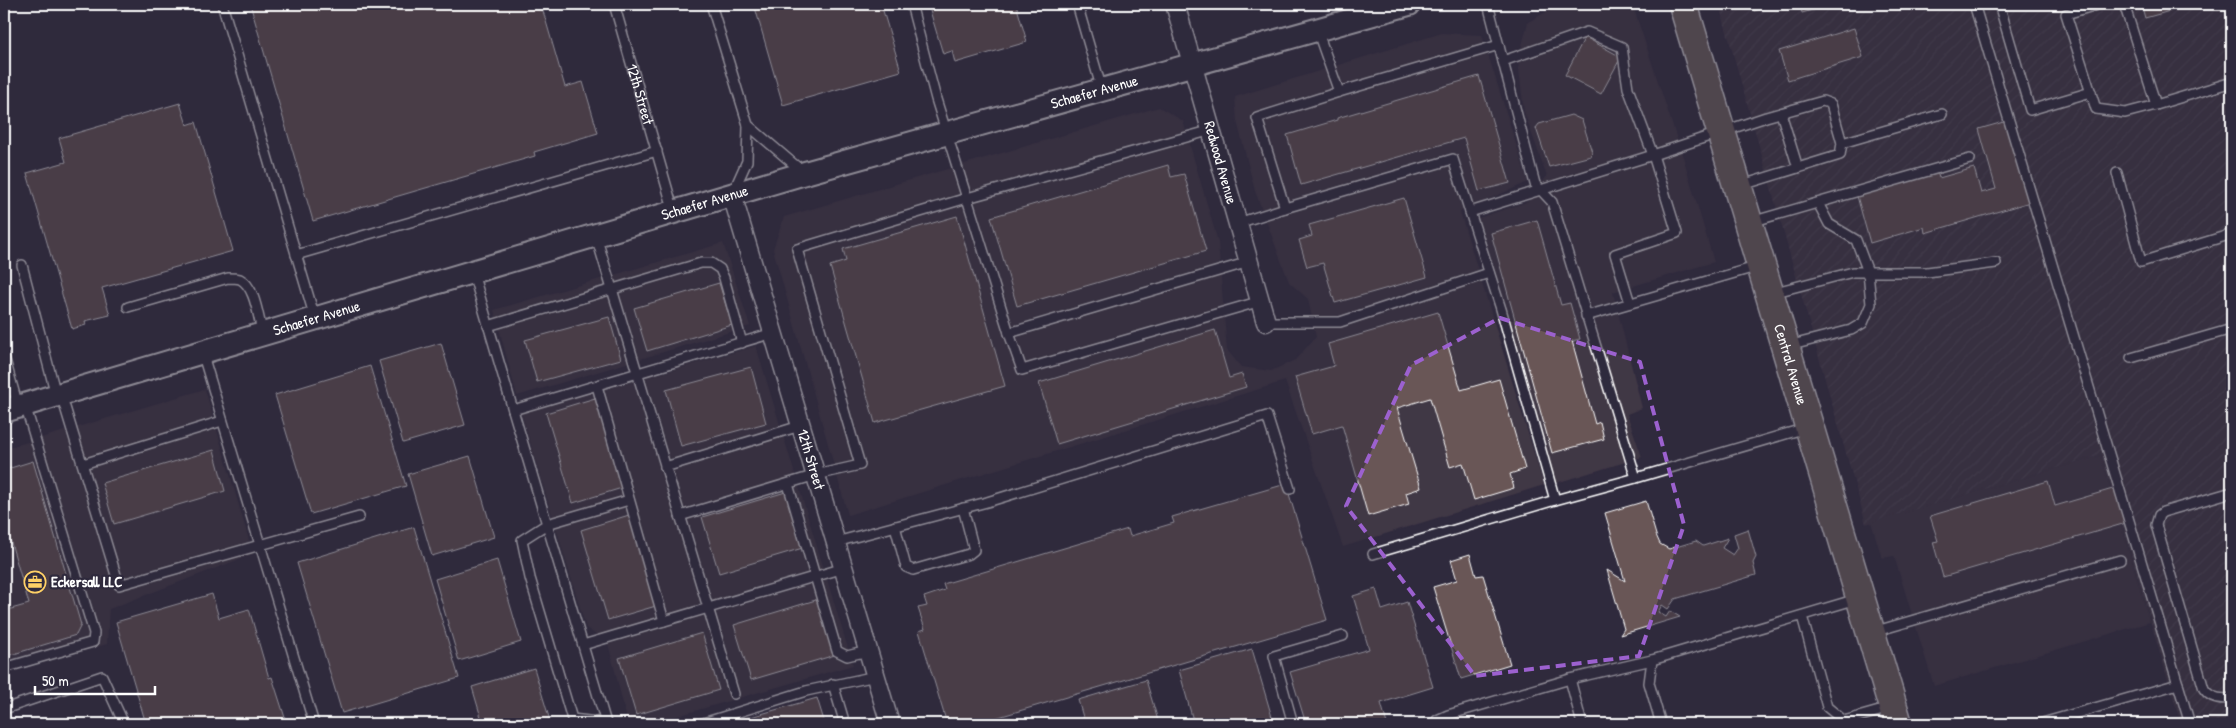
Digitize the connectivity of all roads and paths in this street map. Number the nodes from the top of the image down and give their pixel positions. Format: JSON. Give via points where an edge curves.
{"nodes":[{"id":1,"x":222,"y":4,"type":"edge"},
{"id":2,"x":614,"y":4,"type":"edge"},
{"id":3,"x":711,"y":4,"type":"edge"},
{"id":4,"x":911,"y":4,"type":"edge"},
{"id":5,"x":1077,"y":4,"type":"edge"},
{"id":6,"x":1175,"y":4,"type":"edge"},
{"id":7,"x":1409,"y":4,"type":"edge"},
{"id":8,"x":1488,"y":4,"type":"edge"},
{"id":9,"x":1683,"y":4,"type":"edge"},
{"id":10,"x":1974,"y":4,"type":"edge"},
{"id":11,"x":1999,"y":4,"type":"edge"},
{"id":12,"x":2100,"y":4,"type":"edge"},
{"id":13,"x":2124,"y":4,"type":"edge"},
{"id":14,"x":1379,"y":8,"type":"edge"},
{"id":15,"x":1318,"y":30,"type":"junction"},
{"id":16,"x":1499,"y":45,"type":"junction"},
{"id":17,"x":1503,"y":61,"type":"junction"},
{"id":18,"x":1194,"y":66,"type":"junction"},
{"id":19,"x":2232,"y":82,"type":"edge"},
{"id":20,"x":1102,"y":91,"type":"junction"},
{"id":21,"x":1339,"y":92,"type":"junction"},
{"id":22,"x":2091,"y":92,"type":"junction"},
{"id":23,"x":2156,"y":105,"type":"junction"},
{"id":24,"x":1781,"y":113,"type":"junction"},
{"id":25,"x":1942,"y":114,"type":"dead end"},
{"id":26,"x":748,"y":125,"type":"junction"},
{"id":27,"x":1212,"y":130,"type":"junction"},
{"id":28,"x":1722,"y":132,"type":"junction"},
{"id":29,"x":948,"y":134,"type":"junction"},
{"id":30,"x":1842,"y":143,"type":"junction"},
{"id":31,"x":657,"y":151,"type":"junction"},
{"id":32,"x":1653,"y":155,"type":"junction"},
{"id":33,"x":1970,"y":159,"type":"dead end"},
{"id":34,"x":1798,"y":168,"type":"junction"},
{"id":35,"x":805,"y":173,"type":"junction"},
{"id":36,"x":2117,"y":173,"type":"dead end"},
{"id":37,"x":1738,"y":186,"type":"junction"},
{"id":38,"x":1539,"y":189,"type":"junction"},
{"id":39,"x":732,"y":195,"type":"junction"},
{"id":40,"x":967,"y":198,"type":"junction"},
{"id":41,"x":1818,"y":203,"type":"junction"},
{"id":42,"x":1285,"y":208,"type":"junction"},
{"id":43,"x":674,"y":212,"type":"junction"},
{"id":44,"x":1470,"y":212,"type":"junction"},
{"id":45,"x":1238,"y":223,"type":"junction"},
{"id":46,"x":1749,"y":223,"type":"junction"},
{"id":47,"x":2232,"y":234,"type":"edge"},
{"id":48,"x":596,"y":235,"type":"junction"},
{"id":49,"x":296,"y":255,"type":"junction"},
{"id":50,"x":1249,"y":262,"type":"junction"},
{"id":51,"x":1996,"y":264,"type":"dead end"},
{"id":52,"x":22,"y":265,"type":"dead end"},
{"id":53,"x":1762,"y":265,"type":"junction"},
{"id":54,"x":472,"y":272,"type":"junction"},
{"id":55,"x":1868,"y":272,"type":"junction"},
{"id":56,"x":1489,"y":273,"type":"junction"},
{"id":57,"x":612,"y":289,"type":"junction"},
{"id":58,"x":1770,"y":293,"type":"junction"},
{"id":59,"x":1260,"y":301,"type":"junction"},
{"id":60,"x":1630,"y":303,"type":"junction"},
{"id":61,"x":128,"y":307,"type":"dead end"},
{"id":62,"x":1586,"y":316,"type":"junction"},
{"id":63,"x":315,"y":318,"type":"junction"},
{"id":64,"x":1266,"y":322,"type":"joint"},
{"id":65,"x":488,"y":326,"type":"junction"},
{"id":66,"x":2232,"y":329,"type":"edge"},
{"id":67,"x":773,"y":333,"type":"junction"},
{"id":68,"x":1009,"y":333,"type":"junction"},
{"id":69,"x":262,"y":334,"type":"junction"},
{"id":70,"x":742,"y":342,"type":"junction"},
{"id":71,"x":1785,"y":346,"type":"junction"},
{"id":72,"x":202,"y":352,"type":"junction"},
{"id":73,"x":4,"y":356,"type":"edge"},
{"id":74,"x":2131,"y":358,"type":"dead end"},
{"id":75,"x":638,"y":374,"type":"junction"},
{"id":76,"x":597,"y":386,"type":"junction"},
{"id":77,"x":59,"y":395,"type":"junction"},
{"id":78,"x":16,"y":408,"type":"edge"},
{"id":79,"x":513,"y":410,"type":"junction"},
{"id":80,"x":222,"y":421,"type":"junction"},
{"id":81,"x":800,"y":426,"type":"junction"},
{"id":82,"x":1809,"y":426,"type":"junction"},
{"id":83,"x":83,"y":464,"type":"junction"},
{"id":84,"x":665,"y":466,"type":"junction"},
{"id":85,"x":816,"y":475,"type":"junction"},
{"id":86,"x":1636,"y":478,"type":"junction"},
{"id":87,"x":788,"y":484,"type":"junction"},
{"id":88,"x":1290,"y":489,"type":"dead end"},
{"id":89,"x":2232,"y":492,"type":"edge"},
{"id":90,"x":629,"y":500,"type":"junction"},
{"id":91,"x":1555,"y":500,"type":"junction"},
{"id":92,"x":963,"y":508,"type":"junction"},
{"id":93,"x":680,"y":516,"type":"junction"},
{"id":94,"x":359,"y":517,"type":"dead end"},
{"id":95,"x":547,"y":524,"type":"junction"},
{"id":96,"x":895,"y":526,"type":"junction"},
{"id":97,"x":836,"y":542,"type":"junction"},
{"id":98,"x":260,"y":545,"type":"junction"},
{"id":99,"x":1373,"y":554,"type":"dead end"},
{"id":100,"x":2120,"y":560,"type":"dead end"},
{"id":101,"x":844,"y":568,"type":"junction"},
{"id":102,"x":815,"y":577,"type":"junction"},
{"id":103,"x":1860,"y":598,"type":"junction"},
{"id":104,"x":708,"y":608,"type":"junction"},
{"id":105,"x":1802,"y":616,"type":"junction"},
{"id":106,"x":664,"y":621,"type":"junction"},
{"id":107,"x":1870,"y":632,"type":"junction"},
{"id":108,"x":1343,"y":636,"type":"dead end"},
{"id":109,"x":583,"y":645,"type":"junction"},
{"id":110,"x":868,"y":651,"type":"junction"},
{"id":111,"x":1652,"y":660,"type":"junction"},
{"id":112,"x":4,"y":668,"type":"edge"},
{"id":113,"x":876,"y":676,"type":"junction"},
{"id":114,"x":1570,"y":679,"type":"junction"},
{"id":115,"x":833,"y":684,"type":"junction"},
{"id":116,"x":2178,"y":684,"type":"junction"},
{"id":117,"x":734,"y":694,"type":"dead end"},
{"id":118,"x":2232,"y":698,"type":"edge"},
{"id":119,"x":4,"y":709,"type":"edge"},
{"id":120,"x":1895,"y":716,"type":"edge"},
{"id":121,"x":124,"y":724,"type":"edge"},
{"id":122,"x":314,"y":724,"type":"edge"},
{"id":123,"x":700,"y":724,"type":"edge"},
{"id":124,"x":845,"y":724,"type":"edge"},
{"id":125,"x":890,"y":724,"type":"edge"},
{"id":126,"x":1293,"y":724,"type":"edge"},
{"id":127,"x":1435,"y":724,"type":"edge"},
{"id":128,"x":1582,"y":724,"type":"edge"},
{"id":129,"x":1661,"y":724,"type":"edge"},
{"id":130,"x":2039,"y":724,"type":"edge"},
{"id":131,"x":2190,"y":724,"type":"edge"}],
"edges":[{"from":1,"to":49,"type":"lane"},
{"from":2,"to":31,"type":"lane","name":"12th Street"},
{"from":3,"to":26,"type":"lane"},
{"from":4,"to":29,"type":"lane"},
{"from":5,"to":20,"type":"lane"},
{"from":6,"to":18,"type":"street","name":"Redwood Avenue"},
{"from":7,"to":14,"type":"street","name":"Schaefer Avenue"},
{"from":8,"to":16,"type":"lane"},
{"from":9,"to":28,"type":"main road","name":"Central Avenue"},
{"from":10,"to":116,"type":"lane"},
{"from":11,"to":22,"type":"lane","via":[[2030,110]]},
{"from":12,"to":22,"type":"lane","via":[[2066,14]]},
{"from":13,"to":23,"type":"lane"},
{"from":14,"to":15,"type":"street","name":"Schaefer Avenue"},
{"from":15,"to":18,"type":"street","name":"Schaefer Avenue"},
{"from":15,"to":21,"type":"lane"},
{"from":16,"to":17,"type":"lane"},
{"from":16,"to":21,"type":"lane"},
{"from":17,"to":32,"type":"lane","via":[[1587,32],[1622,47],[1628,88]]},
{"from":17,"to":38,"type":"lane"},
{"from":18,"to":20,"type":"street","name":"Schaefer Avenue"},
{"from":18,"to":27,"type":"street","name":"Redwood Avenue"},
{"from":19,"to":23,"type":"lane"},
{"from":20,"to":29,"type":"street","name":"Schaefer Avenue"},
{"from":21,"to":42,"type":"lane","via":[[1258,118]]},
{"from":22,"to":23,"type":"lane","via":[[2096,108],[2110,111],[2125,113]]},
{"from":24,"to":28,"type":"lane"},
{"from":24,"to":30,"type":"lane","via":[[1823,101],[1831,104]]},
{"from":24,"to":34,"type":"lane"},
{"from":25,"to":30,"type":"lane"},
{"from":26,"to":35,"type":"lane"},
{"from":26,"to":39,"type":"lane","via":[[747,161]]},
{"from":27,"to":40,"type":"lane"},
{"from":27,"to":45,"type":"street","name":"Redwood Avenue"},
{"from":28,"to":32,"type":"lane"},
{"from":28,"to":37,"type":"main road","name":"Central Avenue"},
{"from":29,"to":35,"type":"street","name":"Schaefer Avenue"},
{"from":29,"to":40,"type":"lane"},
{"from":30,"to":34,"type":"lane","via":[[1840,155]]},
{"from":31,"to":43,"type":"lane","name":"12th Street"},
{"from":31,"to":49,"type":"lane"},
{"from":32,"to":38,"type":"lane"},
{"from":32,"to":60,"type":"lane","via":[[1677,233],[1615,254]]},
{"from":33,"to":41,"type":"lane"},
{"from":34,"to":37,"type":"lane"},
{"from":35,"to":39,"type":"street","name":"Schaefer Avenue"},
{"from":36,"to":47,"type":"lane","via":[[2141,262]]},
{"from":37,"to":46,"type":"main road","name":"Central Avenue"},
{"from":38,"to":44,"type":"lane"},
{"from":38,"to":62,"type":"lane","via":[[1552,202]]},
{"from":39,"to":43,"type":"street","name":"Schaefer Avenue"},
{"from":39,"to":67,"type":"street","name":"12th Street"},
{"from":40,"to":68,"type":"lane"},
{"from":40,"to":85,"type":"lane","via":[[797,249],[860,465]]},
{"from":41,"to":46,"type":"lane"},
{"from":41,"to":55,"type":"lane","via":[[1829,224],[1856,240]]},
{"from":42,"to":44,"type":"lane","via":[[1453,159]]},
{"from":42,"to":45,"type":"lane"},
{"from":43,"to":48,"type":"street","name":"Schaefer Avenue"},
{"from":44,"to":56,"type":"lane"},
{"from":45,"to":50,"type":"street","name":"Redwood Avenue"},
{"from":46,"to":53,"type":"main road","name":"Central Avenue"},
{"from":48,"to":54,"type":"street","name":"Schaefer Avenue"},
{"from":48,"to":57,"type":"lane"},
{"from":49,"to":63,"type":"lane"},
{"from":50,"to":59,"type":"street","name":"Redwood Avenue"},
{"from":50,"to":68,"type":"lane"},
{"from":51,"to":55,"type":"lane","via":[[1926,272]]},
{"from":52,"to":77,"type":"lane"},
{"from":53,"to":58,"type":"main road","name":"Central Avenue"},
{"from":53,"to":60,"type":"lane"},
{"from":54,"to":63,"type":"street","name":"Schaefer Avenue"},
{"from":54,"to":65,"type":"lane"},
{"from":55,"to":58,"type":"lane","via":[[1853,272]]},
{"from":55,"to":71,"type":"lane","via":[[1871,304],[1863,322],[1850,330]]},
{"from":56,"to":64,"type":"lane","via":[[1340,322]]},
{"from":56,"to":91,"type":"lane"},
{"from":57,"to":65,"type":"lane"},
{"from":57,"to":70,"type":"lane","via":[[712,262],[724,278]]},
{"from":57,"to":75,"type":"lane"},
{"from":58,"to":71,"type":"main road","name":"Central Avenue"},
{"from":59,"to":64,"type":"street","name":"Redwood Avenue"},
{"from":59,"to":68,"type":"lane","via":[[1022,370]]},
{"from":60,"to":62,"type":"lane"},
{"from":61,"to":69,"type":"lane","via":[[228,278],[239,279],[247,285],[252,296]]},
{"from":62,"to":86,"type":"lane"},
{"from":63,"to":69,"type":"street","name":"Schaefer Avenue"},
{"from":65,"to":79,"type":"lane"},
{"from":66,"to":74,"type":"lane"},
{"from":67,"to":70,"type":"lane"},
{"from":67,"to":81,"type":"street","name":"12th Street"},
{"from":69,"to":72,"type":"street","name":"Schaefer Avenue"},
{"from":70,"to":75,"type":"lane"},
{"from":71,"to":82,"type":"main road","name":"Central Avenue"},
{"from":72,"to":77,"type":"street","name":"Schaefer Avenue"},
{"from":72,"to":80,"type":"lane"},
{"from":73,"to":78,"type":"lane"},
{"from":75,"to":76,"type":"lane"},
{"from":75,"to":84,"type":"lane"},
{"from":76,"to":79,"type":"lane"},
{"from":76,"to":90,"type":"lane"},
{"from":77,"to":78,"type":"street","name":"Schaefer Avenue"},
{"from":77,"to":83,"type":"lane"},
{"from":78,"to":112,"type":"lane","via":[[94,633],[93,642]]},
{"from":79,"to":95,"type":"lane"},
{"from":80,"to":83,"type":"lane"},
{"from":80,"to":98,"type":"lane"},
{"from":81,"to":84,"type":"lane"},
{"from":81,"to":85,"type":"street","name":"12th Street"},
{"from":82,"to":86,"type":"lane"},
{"from":82,"to":103,"type":"main road","name":"Central Avenue"},
{"from":83,"to":98,"type":"lane","via":[[120,585]]},
{"from":84,"to":93,"type":"lane"},
{"from":85,"to":87,"type":"lane"},
{"from":85,"to":97,"type":"street","name":"12th Street"},
{"from":86,"to":91,"type":"lane"},
{"from":87,"to":93,"type":"lane"},
{"from":87,"to":102,"type":"lane"},
{"from":88,"to":92,"type":"lane","via":[[1267,416]]},
{"from":89,"to":118,"type":"lane","via":[[2163,512],[2156,520],[2204,689],[2218,699]]},
{"from":90,"to":95,"type":"lane"},
{"from":90,"to":106,"type":"lane"},
{"from":91,"to":99,"type":"lane"},
{"from":92,"to":96,"type":"lane"},
{"from":92,"to":96,"type":"lane","via":[[974,550],[913,570],[906,567]]},
{"from":93,"to":104,"type":"lane"},
{"from":94,"to":98,"type":"lane"},
{"from":95,"to":109,"type":"lane"},
{"from":95,"to":109,"type":"lane","via":[[522,540],[530,578],[572,719],[606,723]]},
{"from":96,"to":97,"type":"lane"},
{"from":97,"to":101,"type":"street","name":"12th Street"},
{"from":98,"to":122,"type":"lane"},
{"from":100,"to":107,"type":"lane"},
{"from":101,"to":102,"type":"lane"},
{"from":101,"to":110,"type":"street","name":"12th Street"},
{"from":102,"to":104,"type":"lane"},
{"from":102,"to":110,"type":"lane","via":[[837,651],[847,656]]},
{"from":103,"to":105,"type":"lane"},
{"from":103,"to":107,"type":"main road","name":"Central Avenue"},
{"from":104,"to":106,"type":"lane"},
{"from":104,"to":117,"type":"lane"},
{"from":105,"to":111,"type":"lane"},
{"from":105,"to":120,"type":"lane","via":[[1827,707],[1844,721]]},
{"from":106,"to":109,"type":"lane"},
{"from":107,"to":120,"type":"main road","name":"Central Avenue"},
{"from":108,"to":126,"type":"lane","via":[[1274,656]]},
{"from":110,"to":113,"type":"street","name":"12th Street"},
{"from":111,"to":114,"type":"lane"},
{"from":111,"to":129,"type":"lane","via":[[1649,683]]},
{"from":113,"to":115,"type":"lane"},
{"from":113,"to":125,"type":"street","name":"12th Street"},
{"from":114,"to":127,"type":"lane","via":[[1448,715]]},
{"from":114,"to":128,"type":"lane"},
{"from":115,"to":123,"type":"lane"},
{"from":115,"to":124,"type":"lane"},
{"from":116,"to":130,"type":"lane"},
{"from":116,"to":131,"type":"lane"},
{"from":119,"to":121,"type":"lane","via":[[102,676]]}]}
